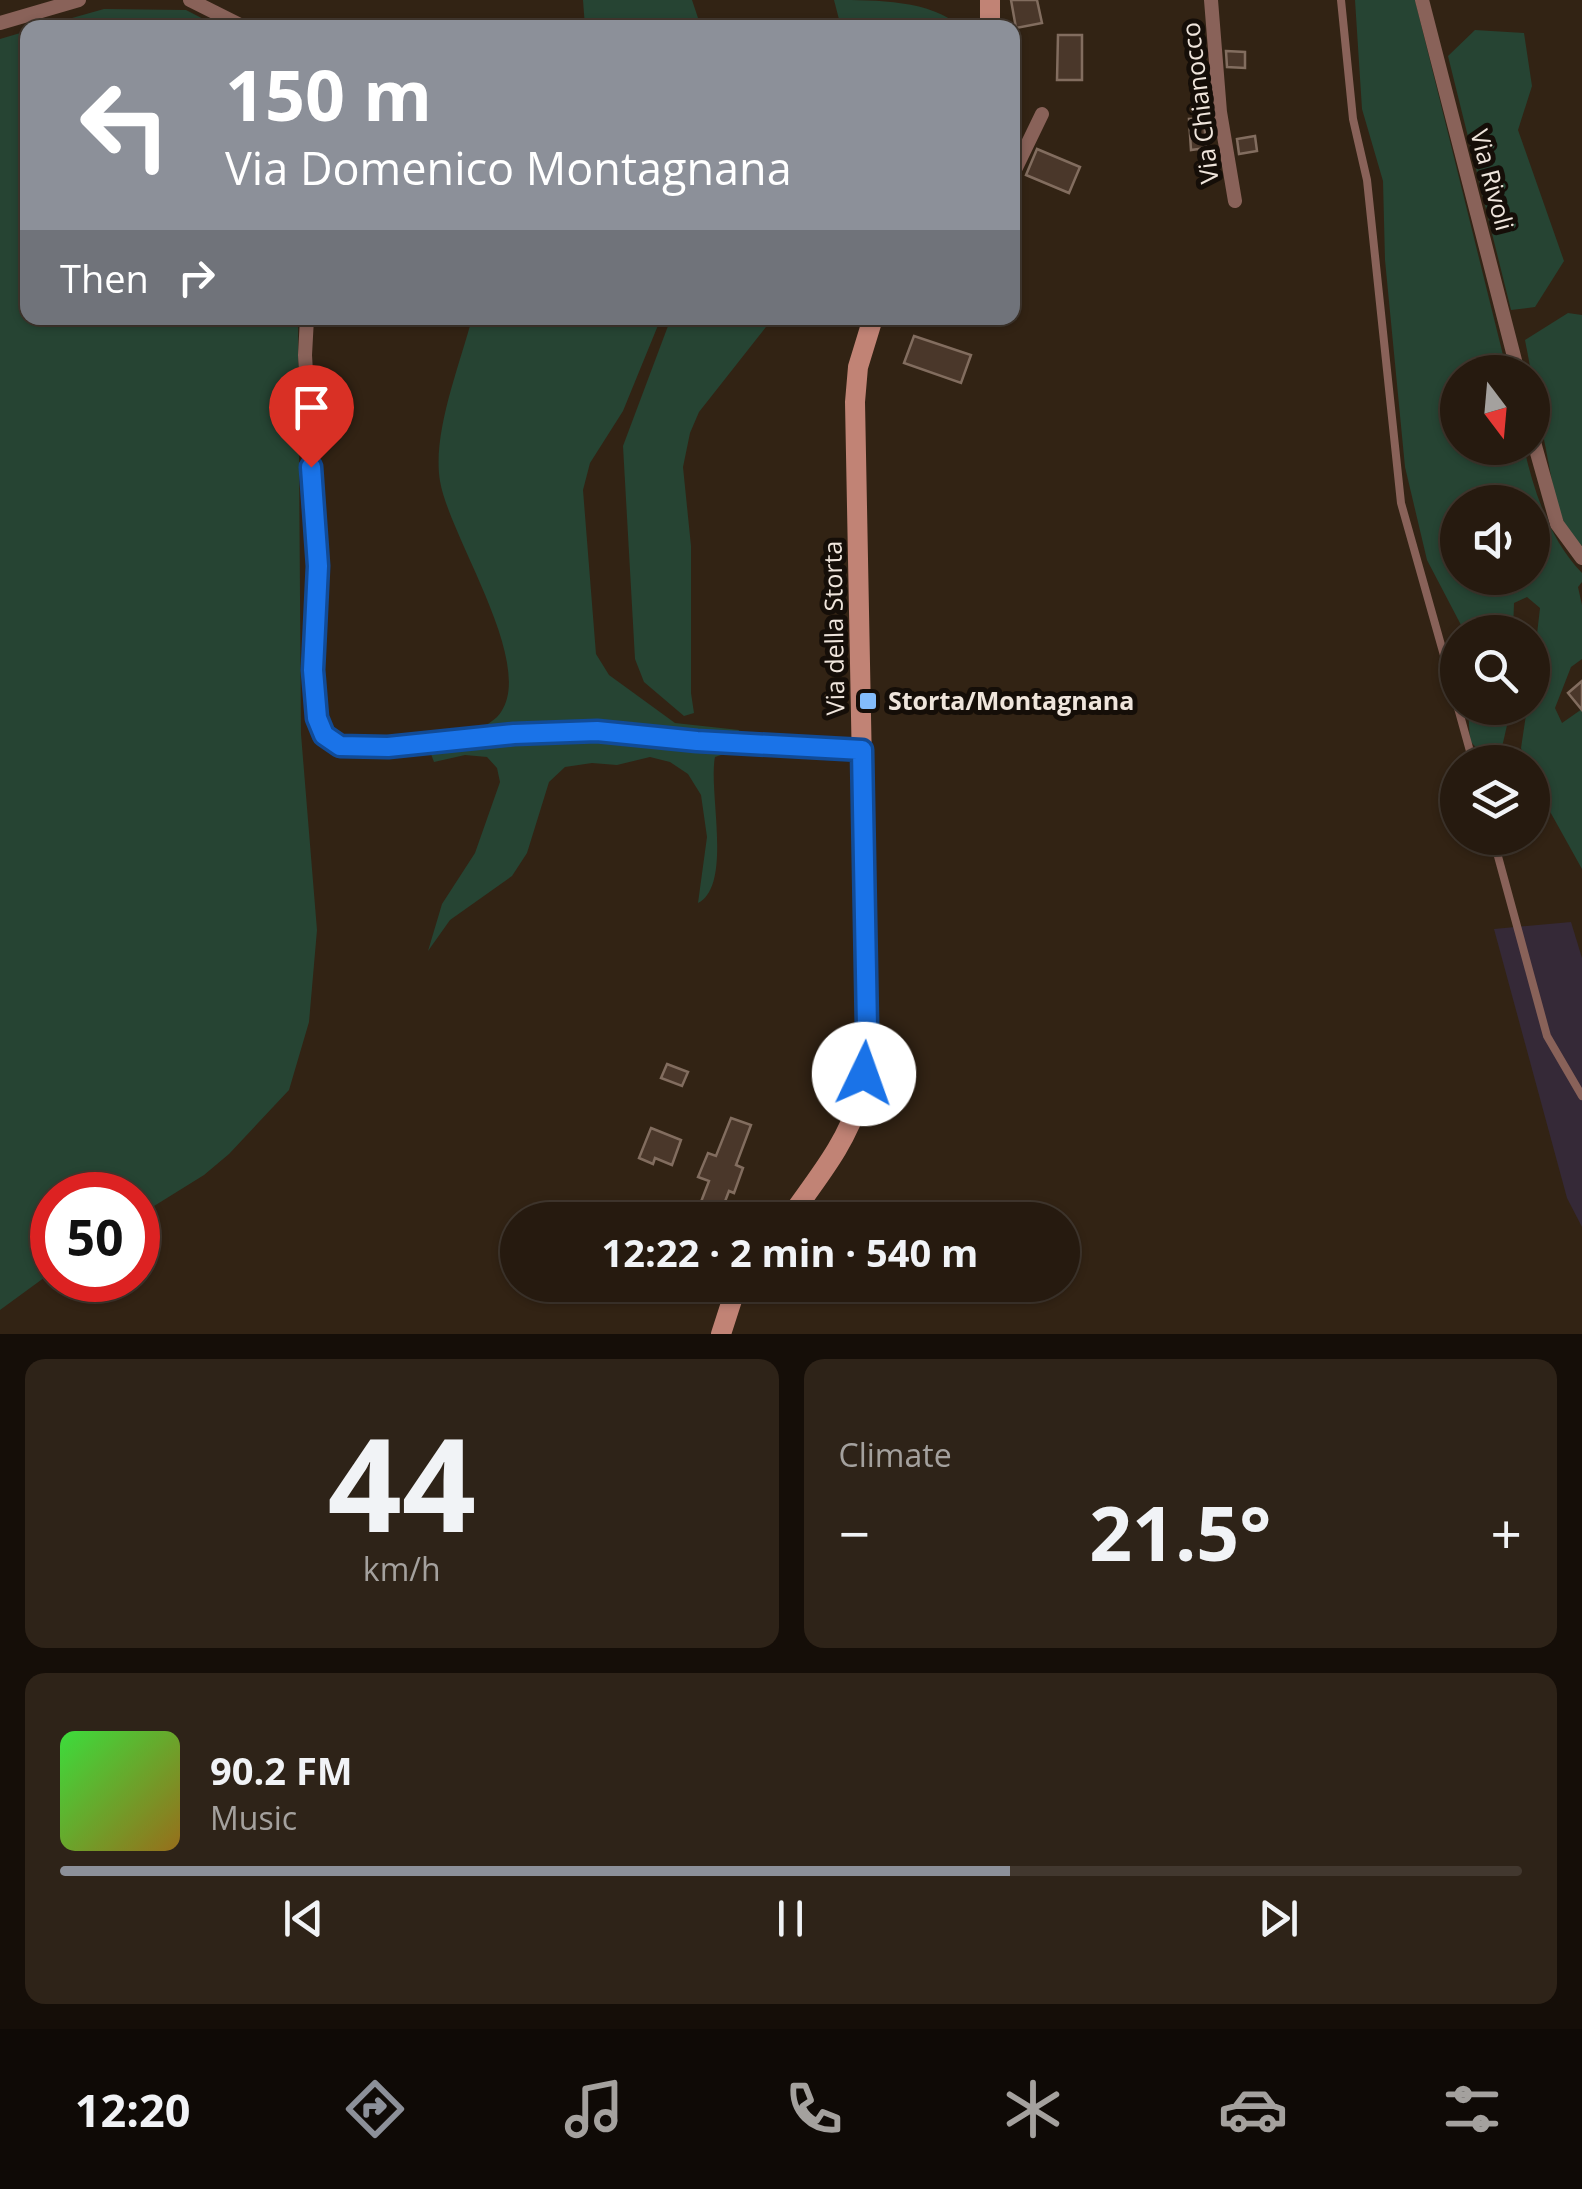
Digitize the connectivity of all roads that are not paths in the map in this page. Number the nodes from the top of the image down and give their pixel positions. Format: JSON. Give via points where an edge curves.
{"nodes":[{"id":1,"x":78,"y":0,"type":"edge"},
{"id":2,"x":190,"y":0,"type":"edge"},
{"id":3,"x":1211,"y":0,"type":"edge"},
{"id":4,"x":1341,"y":0,"type":"edge"},
{"id":5,"x":1422,"y":0,"type":"edge"},
{"id":6,"x":230,"y":20,"type":"edge"},
{"id":7,"x":0,"y":24,"type":"edge"},
{"id":8,"x":1042,"y":114,"type":"dead end"},
{"id":9,"x":1020,"y":159,"type":"edge"},
{"id":10,"x":1235,"y":201,"type":"dead end"},
{"id":11,"x":306,"y":325,"type":"edge"},
{"id":12,"x":871,"y":325,"type":"edge"},
{"id":13,"x":1514,"y":355,"type":"edge"},
{"id":14,"x":1540,"y":465,"type":"edge"},
{"id":15,"x":1582,"y":558,"type":"edge"},
{"id":16,"x":1440,"y":642,"type":"edge"},
{"id":17,"x":862,"y":750,"type":"junction"},
{"id":18,"x":1498,"y":855,"type":"edge"},
{"id":19,"x":1582,"y":1096,"type":"edge"},
{"id":20,"x":801,"y":1202,"type":"edge"},
{"id":21,"x":731,"y":1302,"type":"edge"},
{"id":22,"x":721,"y":1334,"type":"edge"}],
"edges":[{"from":1,"to":7,"type":"street"},
{"from":2,"to":6,"type":"street"},
{"from":3,"to":10,"type":"street","name":"Via Chianocco"},
{"from":4,"to":16,"type":"lane","via":[[1353,119],[1368,180],[1401,503]]},
{"from":5,"to":13,"type":"street","name":"Via Rivoli"},
{"from":8,"to":9,"type":"street"},
{"from":11,"to":17,"type":"street","via":[[318,566],[313,670],[324,735],[340,746],[388,747],[597,731]]},
{"from":12,"to":17,"type":"main road","name":"Via della Storta","via":[[855,402]]},
{"from":14,"to":15,"type":"street","via":[[1556,524]]},
{"from":17,"to":20,"type":"main road","name":"Via della Storta","via":[[864,1074],[849,1126]]},
{"from":18,"to":19,"type":"lane","via":[[1547,1036]]},
{"from":21,"to":22,"type":"main road"}]}
